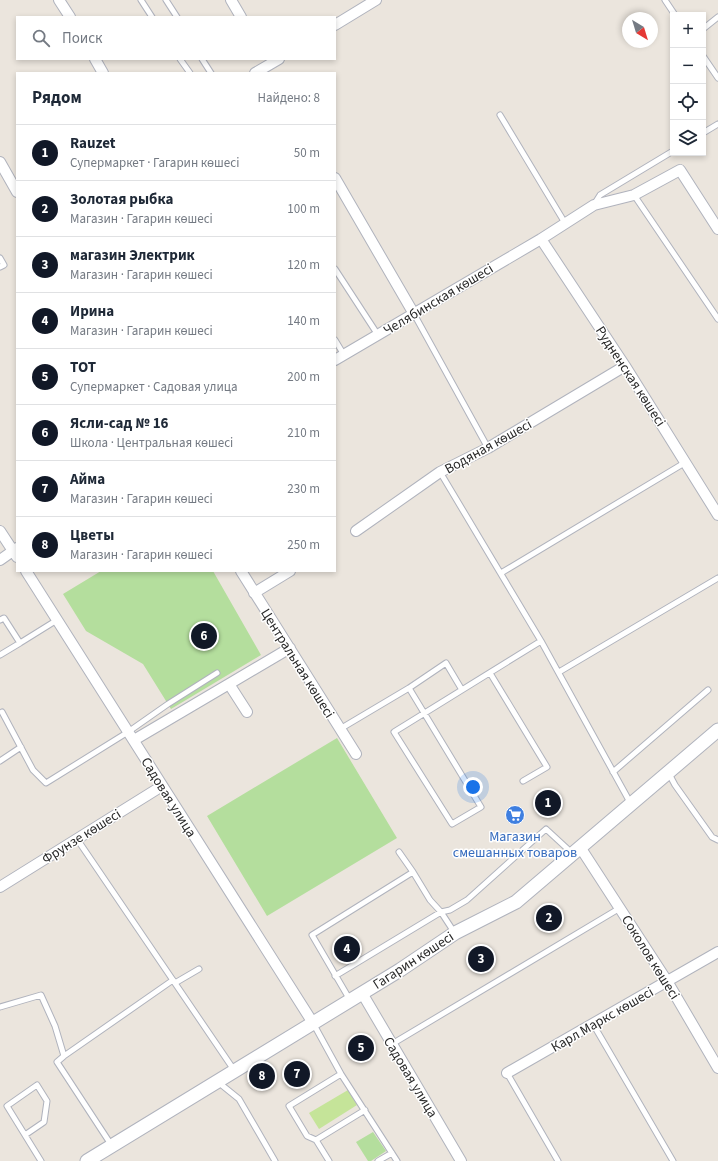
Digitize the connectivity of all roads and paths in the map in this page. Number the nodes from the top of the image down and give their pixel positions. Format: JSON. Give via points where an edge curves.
{"nodes":[{"id":1,"x":59,"y":0,"type":"edge"},
{"id":2,"x":141,"y":0,"type":"edge"},
{"id":3,"x":166,"y":0,"type":"edge"},
{"id":4,"x":231,"y":0,"type":"edge"},
{"id":5,"x":376,"y":0,"type":"edge"},
{"id":6,"x":665,"y":0,"type":"edge"},
{"id":7,"x":674,"y":12,"type":"edge"},
{"id":8,"x":69,"y":16,"type":"edge"},
{"id":9,"x":151,"y":16,"type":"edge"},
{"id":10,"x":176,"y":16,"type":"edge"},
{"id":11,"x":240,"y":16,"type":"edge"},
{"id":12,"x":718,"y":17,"type":"edge"},
{"id":13,"x":336,"y":24,"type":"edge"},
{"id":14,"x":706,"y":27,"type":"edge"},
{"id":15,"x":96,"y":60,"type":"edge"},
{"id":16,"x":181,"y":60,"type":"edge"},
{"id":17,"x":203,"y":60,"type":"edge"},
{"id":18,"x":278,"y":60,"type":"edge"},
{"id":19,"x":706,"y":60,"type":"edge"},
{"id":20,"x":269,"y":66,"type":"edge"},
{"id":21,"x":102,"y":72,"type":"edge"},
{"id":22,"x":189,"y":72,"type":"edge"},
{"id":23,"x":210,"y":72,"type":"edge"},
{"id":24,"x":257,"y":72,"type":"edge"},
{"id":25,"x":718,"y":78,"type":"edge"},
{"id":26,"x":500,"y":115,"type":"dead end"},
{"id":27,"x":718,"y":124,"type":"edge"},
{"id":28,"x":706,"y":131,"type":"edge"},
{"id":29,"x":670,"y":153,"type":"edge"},
{"id":30,"x":0,"y":162,"type":"edge"},
{"id":31,"x":336,"y":180,"type":"edge"},
{"id":32,"x":16,"y":190,"type":"edge"},
{"id":33,"x":634,"y":195,"type":"junction"},
{"id":34,"x":594,"y":205,"type":"junction"},
{"id":35,"x":565,"y":223,"type":"junction"},
{"id":36,"x":718,"y":229,"type":"edge"},
{"id":37,"x":541,"y":239,"type":"junction"},
{"id":38,"x":0,"y":258,"type":"edge"},
{"id":39,"x":0,"y":267,"type":"edge"},
{"id":40,"x":336,"y":271,"type":"edge"},
{"id":41,"x":414,"y":314,"type":"junction"},
{"id":42,"x":718,"y":319,"type":"edge"},
{"id":43,"x":378,"y":335,"type":"junction"},
{"id":44,"x":336,"y":344,"type":"edge"},
{"id":45,"x":340,"y":358,"type":"edge"},
{"id":46,"x":625,"y":366,"type":"junction"},
{"id":47,"x":488,"y":448,"type":"junction"},
{"id":48,"x":686,"y":462,"type":"junction"},
{"id":49,"x":440,"y":472,"type":"junction"},
{"id":50,"x":718,"y":515,"type":"edge"},
{"id":51,"x":0,"y":531,"type":"edge"},
{"id":52,"x":356,"y":531,"type":"dead end"},
{"id":53,"x":16,"y":552,"type":"edge"},
{"id":54,"x":0,"y":560,"type":"edge"},
{"id":55,"x":27,"y":572,"type":"edge"},
{"id":56,"x":242,"y":572,"type":"edge"},
{"id":57,"x":288,"y":572,"type":"edge"},
{"id":58,"x":501,"y":573,"type":"junction"},
{"id":59,"x":718,"y":578,"type":"edge"},
{"id":60,"x":254,"y":593,"type":"junction"},
{"id":61,"x":0,"y":620,"type":"edge"},
{"id":62,"x":57,"y":620,"type":"junction"},
{"id":63,"x":541,"y":641,"type":"junction"},
{"id":64,"x":20,"y":643,"type":"junction"},
{"id":65,"x":290,"y":648,"type":"junction"},
{"id":66,"x":0,"y":655,"type":"edge"},
{"id":67,"x":217,"y":672,"type":"dead end"},
{"id":68,"x":490,"y":672,"type":"junction"},
{"id":69,"x":559,"y":672,"type":"junction"},
{"id":70,"x":229,"y":684,"type":"junction"},
{"id":71,"x":408,"y":688,"type":"junction"},
{"id":72,"x":462,"y":690,"type":"junction"},
{"id":73,"x":708,"y":690,"type":"dead end"},
{"id":74,"x":2,"y":712,"type":"dead end"},
{"id":75,"x":247,"y":712,"type":"dead end"},
{"id":76,"x":424,"y":713,"type":"junction"},
{"id":77,"x":340,"y":729,"type":"junction"},
{"id":78,"x":718,"y":730,"type":"edge"},
{"id":79,"x":131,"y":736,"type":"junction"},
{"id":80,"x":21,"y":748,"type":"junction"},
{"id":81,"x":356,"y":754,"type":"dead end"},
{"id":82,"x":0,"y":761,"type":"edge"},
{"id":83,"x":614,"y":772,"type":"junction"},
{"id":84,"x":668,"y":772,"type":"junction"},
{"id":85,"x":523,"y":782,"type":"dead end"},
{"id":86,"x":162,"y":786,"type":"junction"},
{"id":87,"x":631,"y":804,"type":"junction"},
{"id":88,"x":77,"y":839,"type":"junction"},
{"id":89,"x":718,"y":840,"type":"edge"},
{"id":90,"x":577,"y":850,"type":"junction"},
{"id":91,"x":400,"y":852,"type":"dead end"},
{"id":92,"x":413,"y":872,"type":"junction"},
{"id":93,"x":0,"y":887,"type":"edge"},
{"id":94,"x":620,"y":908,"type":"junction"},
{"id":95,"x":441,"y":912,"type":"junction"},
{"id":96,"x":455,"y":933,"type":"junction"},
{"id":97,"x":718,"y":952,"type":"edge"},
{"id":98,"x":199,"y":968,"type":"dead end"},
{"id":99,"x":335,"y":976,"type":"junction"},
{"id":100,"x":667,"y":981,"type":"junction"},
{"id":101,"x":174,"y":982,"type":"junction"},
{"id":102,"x":362,"y":993,"type":"junction"},
{"id":103,"x":350,"y":1000,"type":"junction"},
{"id":104,"x":0,"y":1007,"type":"edge"},
{"id":105,"x":313,"y":1022,"type":"junction"},
{"id":106,"x":593,"y":1024,"type":"junction"},
{"id":107,"x":392,"y":1044,"type":"junction"},
{"id":108,"x":64,"y":1056,"type":"junction"},
{"id":109,"x":718,"y":1068,"type":"edge"},
{"id":110,"x":234,"y":1070,"type":"junction"},
{"id":111,"x":507,"y":1073,"type":"joint"},
{"id":112,"x":341,"y":1074,"type":"junction"},
{"id":113,"x":217,"y":1081,"type":"junction"},
{"id":114,"x":365,"y":1110,"type":"junction"},
{"id":115,"x":25,"y":1135,"type":"junction"},
{"id":116,"x":316,"y":1140,"type":"junction"},
{"id":117,"x":112,"y":1146,"type":"junction"},
{"id":118,"x":392,"y":1153,"type":"junction"},
{"id":119,"x":41,"y":1161,"type":"edge"},
{"id":120,"x":87,"y":1161,"type":"edge"},
{"id":121,"x":275,"y":1161,"type":"edge"},
{"id":122,"x":329,"y":1161,"type":"edge"},
{"id":123,"x":378,"y":1161,"type":"edge"},
{"id":124,"x":397,"y":1161,"type":"edge"},
{"id":125,"x":461,"y":1161,"type":"edge"},
{"id":126,"x":558,"y":1161,"type":"edge"},
{"id":127,"x":673,"y":1161,"type":"edge"}],
"edges":[{"from":1,"to":8,"type":"street"},
{"from":2,"to":9,"type":"lane"},
{"from":3,"to":10,"type":"lane"},
{"from":4,"to":11,"type":"street"},
{"from":5,"to":13,"type":"street"},
{"from":6,"to":7,"type":"lane"},
{"from":12,"to":14,"type":"lane"},
{"from":15,"to":21,"type":"street"},
{"from":16,"to":22,"type":"lane"},
{"from":17,"to":23,"type":"lane"},
{"from":18,"to":20,"type":"street"},
{"from":19,"to":25,"type":"lane"},
{"from":20,"to":24,"type":"street"},
{"from":26,"to":35,"type":"lane"},
{"from":27,"to":28,"type":"lane"},
{"from":29,"to":34,"type":"lane","via":[[600,195]]},
{"from":30,"to":32,"type":"street"},
{"from":31,"to":41,"type":"street"},
{"from":33,"to":34,"type":"street","name":"Челябинская көшесі"},
{"from":33,"to":36,"type":"street","name":"Челябинская көшесі","via":[[680,170]]},
{"from":33,"to":42,"type":"lane"},
{"from":34,"to":35,"type":"street","name":"Челябинская көшесі"},
{"from":35,"to":37,"type":"street","name":"Челябинская көшесі"},
{"from":37,"to":41,"type":"street","name":"Челябинская көшесі"},
{"from":37,"to":46,"type":"street","name":"Рудненская көшесі"},
{"from":38,"to":39,"type":"lane","via":[[4,265]]},
{"from":40,"to":43,"type":"lane"},
{"from":41,"to":43,"type":"street","name":"Челябинская көшесі"},
{"from":41,"to":47,"type":"lane"},
{"from":43,"to":45,"type":"street","name":"Челябинская көшесі"},
{"from":44,"to":45,"type":"lane"},
{"from":46,"to":47,"type":"street","name":"Водяная көшесі"},
{"from":46,"to":48,"type":"street","name":"Рудненская көшесі"},
{"from":47,"to":49,"type":"street","name":"Водяная көшесі"},
{"from":48,"to":50,"type":"street","name":"Рудненская көшесі"},
{"from":48,"to":58,"type":"lane"},
{"from":49,"to":52,"type":"street","name":"Водяная көшесі"},
{"from":49,"to":58,"type":"lane"},
{"from":51,"to":53,"type":"street"},
{"from":53,"to":54,"type":"street"},
{"from":55,"to":62,"type":"street","name":"Садовая улица"},
{"from":56,"to":60,"type":"street","name":"Центральная көшесі"},
{"from":57,"to":60,"type":"street"},
{"from":58,"to":63,"type":"lane"},
{"from":59,"to":69,"type":"lane"},
{"from":60,"to":65,"type":"street","name":"Центральная көшесі"},
{"from":61,"to":64,"type":"lane","via":[[4,618]]},
{"from":62,"to":64,"type":"lane"},
{"from":62,"to":79,"type":"street","name":"Садовая улица"},
{"from":63,"to":68,"type":"lane"},
{"from":63,"to":69,"type":"lane"},
{"from":64,"to":66,"type":"lane"},
{"from":65,"to":70,"type":"street"},
{"from":65,"to":77,"type":"street","name":"Центральная көшесі"},
{"from":67,"to":79,"type":"lane","via":[[168,704]]},
{"from":68,"to":72,"type":"lane"},
{"from":68,"to":85,"type":"lane","via":[[547,767]]},
{"from":69,"to":83,"type":"lane"},
{"from":70,"to":75,"type":"street"},
{"from":70,"to":79,"type":"street"},
{"from":71,"to":72,"type":"lane","via":[[446,663]]},
{"from":71,"to":76,"type":"lane"},
{"from":71,"to":77,"type":"lane"},
{"from":72,"to":76,"type":"lane"},
{"from":73,"to":83,"type":"lane"},
{"from":74,"to":80,"type":"lane"},
{"from":76,"to":76,"type":"lane","via":[[481,807],[452,824],[394,732]]},
{"from":77,"to":81,"type":"street","name":"Центральная көшесі"},
{"from":78,"to":84,"type":"street","name":"Гагарин көшесі"},
{"from":79,"to":80,"type":"lane","via":[[46,783],[33,770]]},
{"from":79,"to":86,"type":"street","name":"Садовая улица"},
{"from":80,"to":82,"type":"lane"},
{"from":83,"to":87,"type":"lane"},
{"from":84,"to":87,"type":"street","name":"Гагарин көшесі"},
{"from":84,"to":89,"type":"lane","via":[[712,837]]},
{"from":86,"to":88,"type":"street","name":"Фрунзе көшесі"},
{"from":86,"to":105,"type":"street","name":"Садовая улица"},
{"from":87,"to":90,"type":"street","name":"Гагарин көшесі"},
{"from":88,"to":93,"type":"street","name":"Фрунзе көшесі"},
{"from":88,"to":101,"type":"lane"},
{"from":90,"to":94,"type":"street","name":"Соколов көшесі"},
{"from":90,"to":95,"type":"lane","via":[[546,829],[467,900]]},
{"from":90,"to":96,"type":"street","name":"Гагарин көшесі","via":[[516,902]]},
{"from":91,"to":92,"type":"lane"},
{"from":92,"to":95,"type":"lane","via":[[430,900]]},
{"from":92,"to":99,"type":"lane","via":[[312,936]]},
{"from":94,"to":100,"type":"street","name":"Соколов көшесі"},
{"from":94,"to":107,"type":"lane"},
{"from":95,"to":96,"type":"lane"},
{"from":95,"to":99,"type":"lane"},
{"from":96,"to":102,"type":"street","name":"Гагарин көшесі"},
{"from":97,"to":100,"type":"street","name":"Карл Маркс көшесі"},
{"from":98,"to":101,"type":"lane"},
{"from":99,"to":103,"type":"lane"},
{"from":100,"to":106,"type":"street","name":"Карл Маркс көшесі"},
{"from":100,"to":109,"type":"street","name":"Соколов көшесі"},
{"from":101,"to":108,"type":"lane"},
{"from":101,"to":110,"type":"lane"},
{"from":102,"to":103,"type":"street","name":"Гагарин көшесі"},
{"from":102,"to":107,"type":"street","name":"Садовая улица"},
{"from":103,"to":105,"type":"street","name":"Гагарин көшесі"},
{"from":104,"to":108,"type":"lane","via":[[41,995],[55,1026]]},
{"from":105,"to":110,"type":"street","name":"Гагарин көшесі"},
{"from":105,"to":112,"type":"lane"},
{"from":106,"to":111,"type":"street","name":"Карл Маркс көшесі"},
{"from":106,"to":127,"type":"lane"},
{"from":107,"to":125,"type":"street","name":"Садовая улица"},
{"from":108,"to":117,"type":"lane","via":[[57,1062]]},
{"from":110,"to":113,"type":"street","name":"Гагарин көшесі"},
{"from":111,"to":126,"type":"lane"},
{"from":112,"to":114,"type":"lane"},
{"from":112,"to":116,"type":"lane","via":[[289,1106],[307,1136]]},
{"from":113,"to":117,"type":"street","name":"Гагарин көшесі"},
{"from":113,"to":121,"type":"lane","via":[[240,1099]]},
{"from":114,"to":116,"type":"lane"},
{"from":114,"to":118,"type":"lane"},
{"from":115,"to":115,"type":"lane","via":[[7,1106],[37,1085],[47,1101],[44,1122]]},
{"from":115,"to":119,"type":"lane"},
{"from":116,"to":122,"type":"lane"},
{"from":117,"to":120,"type":"street","name":"Гагарин көшесі"},
{"from":118,"to":123,"type":"lane"},
{"from":118,"to":124,"type":"lane"}]}
